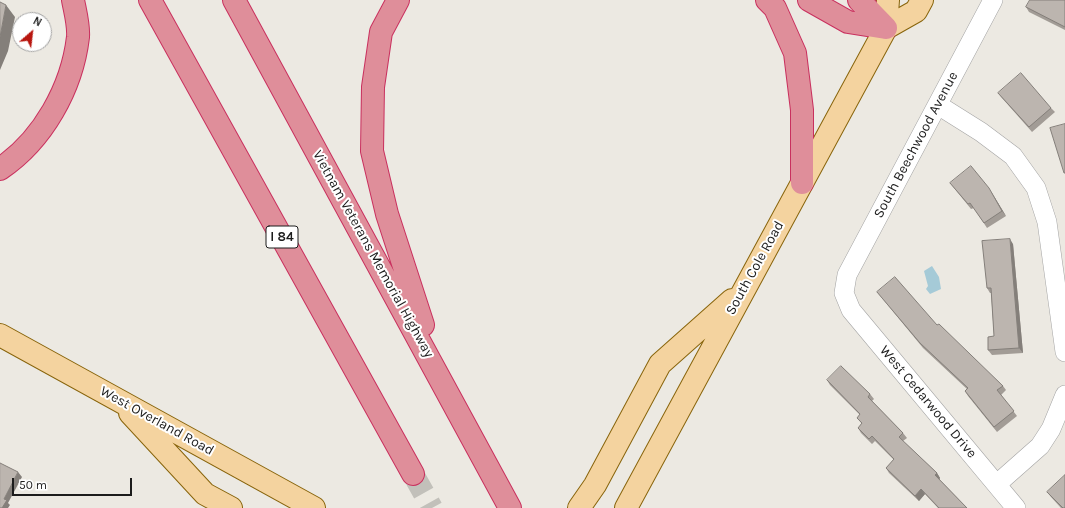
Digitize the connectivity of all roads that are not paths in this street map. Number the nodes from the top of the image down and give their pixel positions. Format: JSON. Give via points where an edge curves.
{"nodes":[{"id":1,"x":73,"y":0,"type":"edge"},
{"id":2,"x":150,"y":0,"type":"edge"},
{"id":3,"x":234,"y":0,"type":"edge"},
{"id":4,"x":398,"y":0,"type":"edge"},
{"id":5,"x":767,"y":0,"type":"edge"},
{"id":6,"x":809,"y":0,"type":"edge"},
{"id":7,"x":859,"y":0,"type":"edge"},
{"id":8,"x":888,"y":0,"type":"edge"},
{"id":9,"x":922,"y":0,"type":"edge"},
{"id":10,"x":993,"y":0,"type":"edge"},
{"id":11,"x":886,"y":28,"type":"junction"},
{"id":12,"x":938,"y":105,"type":"junction"},
{"id":13,"x":0,"y":169,"type":"edge"},
{"id":14,"x":802,"y":184,"type":"junction"},
{"id":15,"x":742,"y":291,"type":"junction"},
{"id":16,"x":844,"y":293,"type":"joint"},
{"id":17,"x":0,"y":335,"type":"edge"},
{"id":18,"x":1065,"y":352,"type":"edge"},
{"id":19,"x":441,"y":378,"type":"junction"},
{"id":20,"x":1065,"y":394,"type":"edge"},
{"id":21,"x":117,"y":399,"type":"junction"},
{"id":22,"x":413,"y":474,"type":"tunnel mouth"},
{"id":23,"x":996,"y":484,"type":"junction"},
{"id":24,"x":231,"y":508,"type":"edge"},
{"id":25,"x":314,"y":508,"type":"edge"},
{"id":26,"x":510,"y":508,"type":"edge"},
{"id":27,"x":578,"y":508,"type":"edge"},
{"id":28,"x":626,"y":508,"type":"edge"},
{"id":29,"x":1016,"y":508,"type":"edge"}],
"edges":[{"from":1,"to":13,"type":"highway","via":[[78,36],[69,75],[55,107],[40,132]]},
{"from":2,"to":22,"type":"highway","number":"I 84"},
{"from":3,"to":19,"type":"highway","name":"Vietnam Veterans Memorial Highway"},
{"from":4,"to":19,"type":"highway","via":[[381,32],[373,87],[372,151],[387,214]]},
{"from":5,"to":14,"type":"highway","via":[[775,8],[795,53],[802,110]]},
{"from":6,"to":11,"type":"highway","via":[[848,22]]},
{"from":7,"to":11,"type":"highway"},
{"from":8,"to":11,"type":"main road","name":"South Cole Road"},
{"from":9,"to":11,"type":"main road","via":[[916,11]]},
{"from":10,"to":12,"type":"street","name":"South Beechwood Avenue"},
{"from":11,"to":14,"type":"main road","name":"South Cole Road"},
{"from":12,"to":16,"type":"street","name":"South Beechwood Avenue","via":[[847,275]]},
{"from":12,"to":18,"type":"street","via":[[1013,156],[1036,188],[1047,222]]},
{"from":14,"to":15,"type":"main road","name":"South Cole Road"},
{"from":15,"to":27,"type":"main road","via":[[660,364],[594,484]]},
{"from":15,"to":28,"type":"main road","name":"South Cole Road"},
{"from":16,"to":23,"type":"street","name":"West Cedarwood Drive","via":[[851,310]]},
{"from":17,"to":21,"type":"main road","name":"West Overland Road"},
{"from":19,"to":26,"type":"highway","name":"Vietnam Veterans Memorial Highway"},
{"from":20,"to":23,"type":"street","via":[[1051,429],[1040,446]]},
{"from":21,"to":24,"type":"main road","via":[[205,494]]},
{"from":21,"to":25,"type":"main road","name":"West Overland Road"},
{"from":23,"to":29,"type":"street","name":"West Cedarwood Drive"}]}
